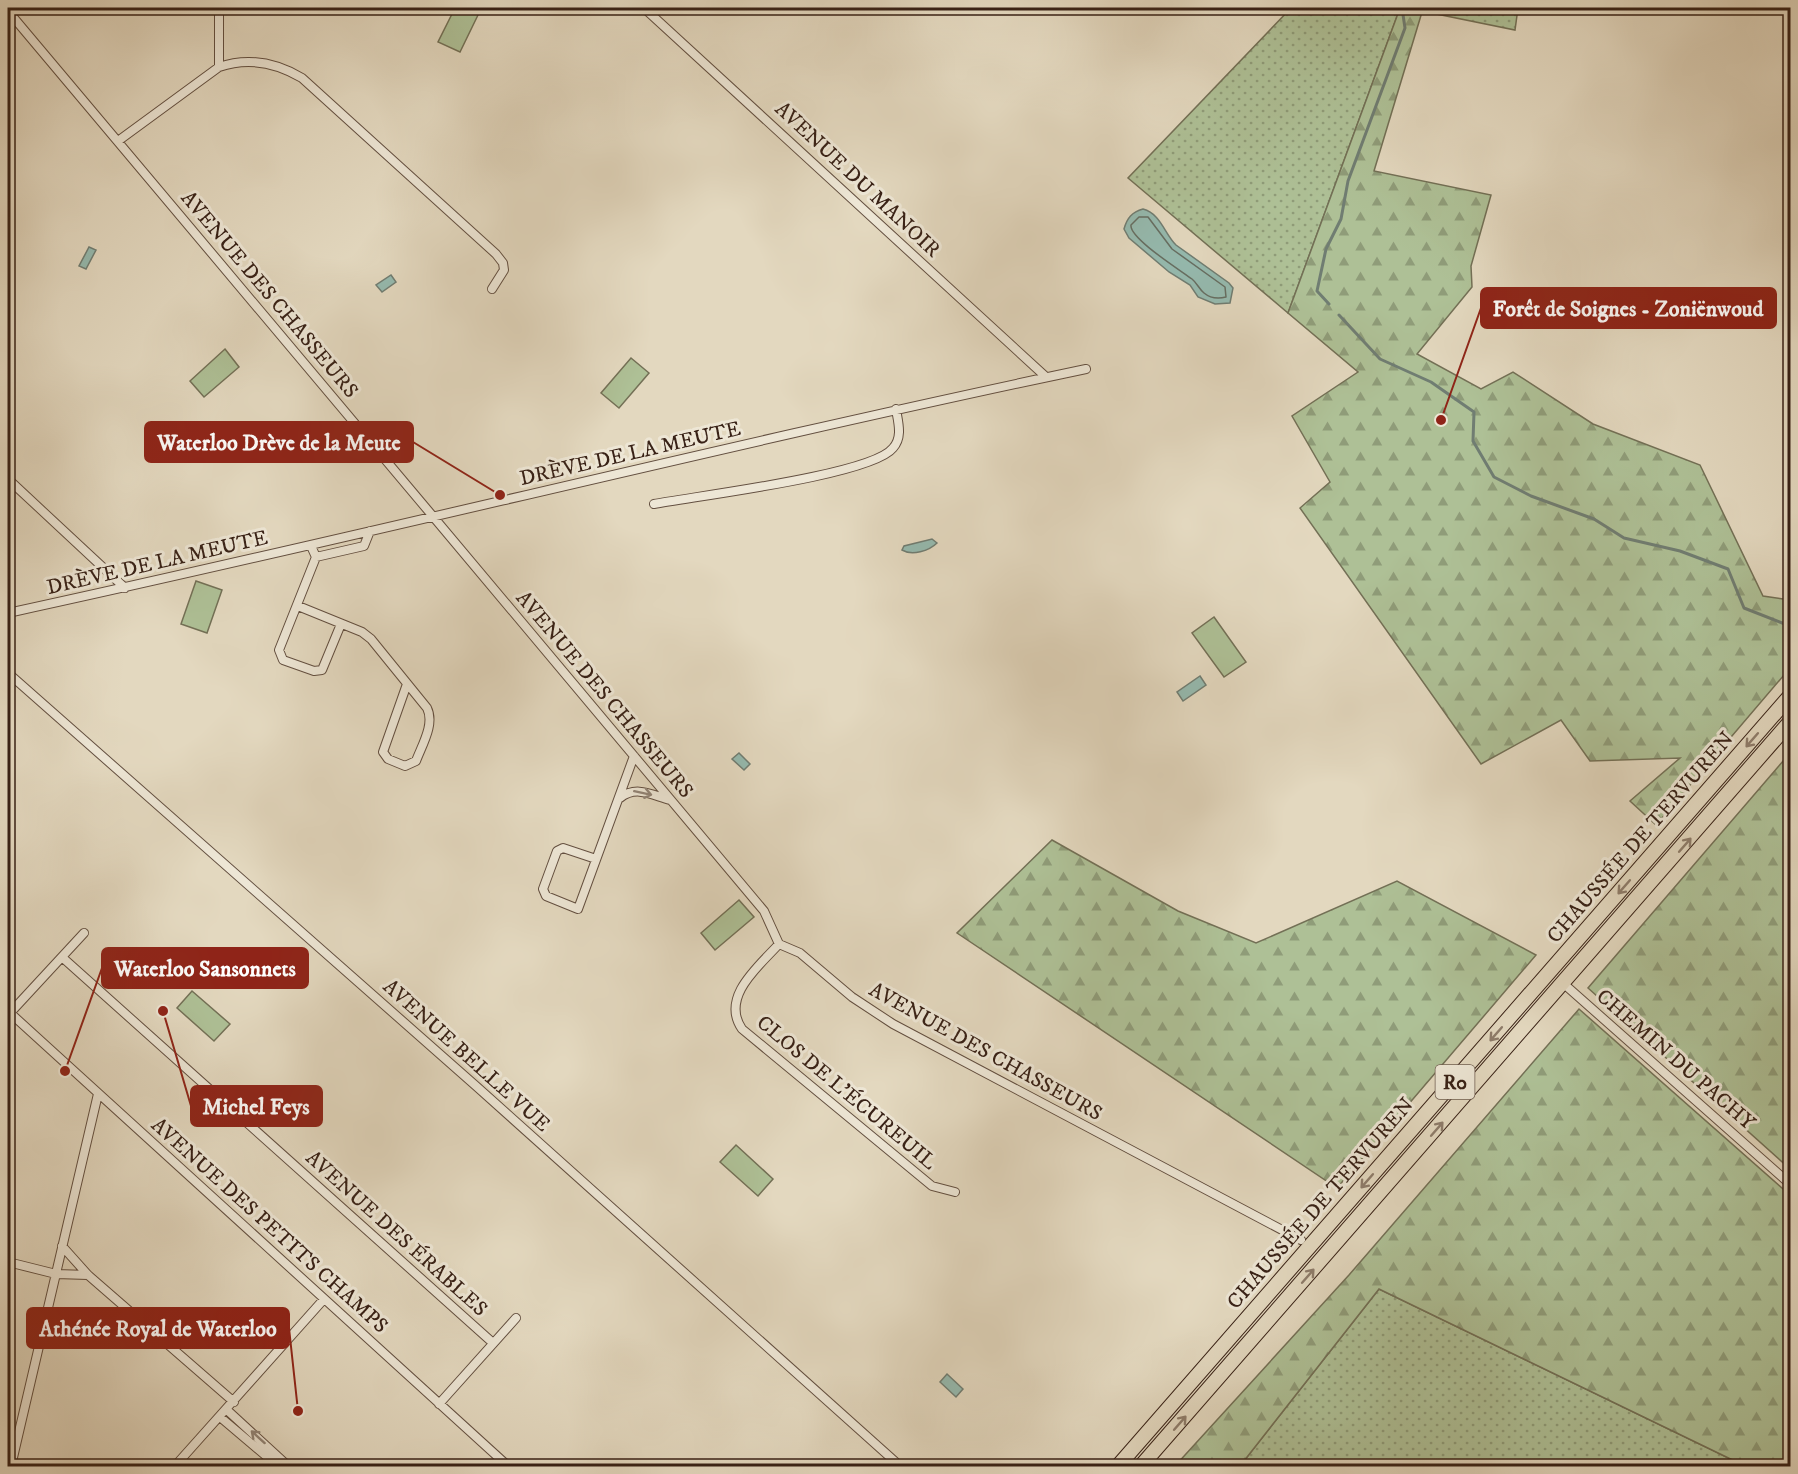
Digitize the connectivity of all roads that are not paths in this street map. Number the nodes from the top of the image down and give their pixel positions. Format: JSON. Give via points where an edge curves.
{"nodes":[{"id":1,"x":219,"y":8,"type":"edge"},
{"id":2,"x":644,"y":8,"type":"edge"},
{"id":3,"x":8,"y":11,"type":"edge"},
{"id":4,"x":219,"y":68,"type":"junction"},
{"id":5,"x":118,"y":141,"type":"junction"},
{"id":6,"x":492,"y":290,"type":"dead end"},
{"id":7,"x":1086,"y":369,"type":"dead end"},
{"id":8,"x":1046,"y":377,"type":"junction"},
{"id":9,"x":896,"y":408,"type":"junction"},
{"id":10,"x":8,"y":479,"type":"edge"},
{"id":11,"x":654,"y":504,"type":"dead end"},
{"id":12,"x":436,"y":517,"type":"junction"},
{"id":13,"x":370,"y":531,"type":"junction"},
{"id":14,"x":311,"y":546,"type":"junction"},
{"id":15,"x":315,"y":558,"type":"junction"},
{"id":16,"x":125,"y":588,"type":"junction"},
{"id":17,"x":298,"y":606,"type":"junction"},
{"id":18,"x":8,"y":613,"type":"edge"},
{"id":19,"x":341,"y":624,"type":"junction"},
{"id":20,"x":8,"y":673,"type":"edge"},
{"id":21,"x":407,"y":684,"type":"junction"},
{"id":22,"x":1791,"y":696,"type":"edge"},
{"id":23,"x":1791,"y":722,"type":"edge"},
{"id":24,"x":634,"y":756,"type":"junction"},
{"id":25,"x":619,"y":799,"type":"junction"},
{"id":26,"x":670,"y":800,"type":"junction"},
{"id":27,"x":596,"y":859,"type":"junction"},
{"id":28,"x":84,"y":933,"type":"dead end"},
{"id":29,"x":779,"y":944,"type":"junction"},
{"id":30,"x":63,"y":958,"type":"junction"},
{"id":31,"x":1564,"y":984,"type":"junction"},
{"id":32,"x":9,"y":1012,"type":"edge"},
{"id":33,"x":98,"y":1094,"type":"junction"},
{"id":34,"x":1791,"y":1184,"type":"edge"},
{"id":35,"x":955,"y":1192,"type":"dead end"},
{"id":36,"x":1301,"y":1240,"type":"dead end"},
{"id":37,"x":62,"y":1246,"type":"junction"},
{"id":38,"x":8,"y":1262,"type":"edge"},
{"id":39,"x":56,"y":1274,"type":"junction"},
{"id":40,"x":88,"y":1275,"type":"junction"},
{"id":41,"x":324,"y":1299,"type":"junction"},
{"id":42,"x":516,"y":1318,"type":"dead end"},
{"id":43,"x":493,"y":1343,"type":"junction"},
{"id":44,"x":234,"y":1402,"type":"junction"},
{"id":45,"x":439,"y":1404,"type":"junction"},
{"id":46,"x":227,"y":1410,"type":"junction"},
{"id":47,"x":220,"y":1417,"type":"junction"},
{"id":48,"x":11,"y":1467,"type":"edge"},
{"id":49,"x":175,"y":1467,"type":"edge"},
{"id":50,"x":278,"y":1467,"type":"edge"},
{"id":51,"x":288,"y":1467,"type":"edge"},
{"id":52,"x":508,"y":1467,"type":"edge"},
{"id":53,"x":900,"y":1467,"type":"edge"},
{"id":54,"x":1118,"y":1467,"type":"edge"},
{"id":55,"x":1141,"y":1467,"type":"edge"}],
"edges":[{"from":1,"to":4,"type":"street"},
{"from":2,"to":8,"type":"street","name":"AVENUE DU MANOIR"},
{"from":3,"to":5,"type":"street","name":"AVENUE DES CHASSEURS"},
{"from":4,"to":5,"type":"street"},
{"from":4,"to":6,"type":"street","via":[[233,62],[271,63],[302,78],[503,262],[504,270]]},
{"from":5,"to":12,"type":"street","name":"AVENUE DES CHASSEURS"},
{"from":7,"to":8,"type":"street","name":"DRÈVE DE LA MEUTE"},
{"from":8,"to":9,"type":"street","name":"DRÈVE DE LA MEUTE"},
{"from":9,"to":11,"type":"street","via":[[899,436],[886,455],[844,470]]},
{"from":9,"to":12,"type":"street","name":"DRÈVE DE LA MEUTE"},
{"from":10,"to":16,"type":"street"},
{"from":12,"to":13,"type":"street","name":"DRÈVE DE LA MEUTE"},
{"from":12,"to":24,"type":"street","name":"AVENUE DES CHASSEURS"},
{"from":13,"to":14,"type":"street","name":"DRÈVE DE LA MEUTE"},
{"from":13,"to":15,"type":"street","via":[[364,546]]},
{"from":14,"to":15,"type":"street"},
{"from":14,"to":16,"type":"street","name":"DRÈVE DE LA MEUTE"},
{"from":15,"to":17,"type":"street"},
{"from":16,"to":18,"type":"street","name":"DRÈVE DE LA MEUTE"},
{"from":17,"to":19,"type":"street"},
{"from":17,"to":19,"type":"street","via":[[279,651],[283,660],[322,670]]},
{"from":19,"to":21,"type":"street","via":[[371,639]]},
{"from":20,"to":53,"type":"street","name":"AVENUE BELLE VUE"},
{"from":21,"to":21,"type":"street","via":[[430,714],[429,728],[416,761],[405,766],[388,759],[383,752]]},
{"from":22,"to":54,"type":"highway","name":"CHAUSSÉE DE TERVUREN","number":"R0","one_way":true},
{"from":31,"to":23,"type":"highway","name":"CHAUSSÉE DE TERVUREN","number":"R0","one_way":true},
{"from":24,"to":25,"type":"street"},
{"from":24,"to":26,"type":"street","name":"AVENUE DES CHASSEURS"},
{"from":25,"to":26,"type":"street","one_way":true,"via":[[638,790]]},
{"from":25,"to":27,"type":"street"},
{"from":26,"to":29,"type":"street","name":"AVENUE DES CHASSEURS","via":[[764,911]]},
{"from":27,"to":27,"type":"street","via":[[578,909],[548,900],[543,889],[557,851],[563,848]]},
{"from":28,"to":30,"type":"street"},
{"from":29,"to":35,"type":"street","name":"CLOS DE L'ÉCUREUIL","via":[[741,988],[736,1011],[742,1029],[932,1186]]},
{"from":29,"to":36,"type":"street","name":"AVENUE DES CHASSEURS","via":[[800,953],[852,997],[893,1024]]},
{"from":30,"to":32,"type":"street"},
{"from":30,"to":43,"type":"street","name":"AVENUE DES ÉRABLES"},
{"from":31,"to":34,"type":"street","name":"CHEMIN DU PACHY"},
{"from":55,"to":31,"type":"highway","name":"CHAUSSÉE DE TERVUREN","number":"R0","one_way":true},
{"from":32,"to":33,"type":"street","name":"AVENUE DES PETITS CHAMPS"},
{"from":33,"to":37,"type":"street"},
{"from":33,"to":41,"type":"street","name":"AVENUE DES PETITS CHAMPS"},
{"from":37,"to":39,"type":"street"},
{"from":37,"to":40,"type":"street"},
{"from":38,"to":39,"type":"street"},
{"from":39,"to":40,"type":"street"},
{"from":39,"to":48,"type":"street"},
{"from":40,"to":44,"type":"street"},
{"from":41,"to":44,"type":"street"},
{"from":41,"to":45,"type":"street","name":"AVENUE DES PETITS CHAMPS"},
{"from":42,"to":43,"type":"street","name":"AVENUE DES ÉRABLES"},
{"from":43,"to":45,"type":"street","name":"AVENUE DES ÉRABLES"},
{"from":44,"to":46,"type":"street"},
{"from":45,"to":52,"type":"street","name":"AVENUE DES PETITS CHAMPS"},
{"from":46,"to":47,"type":"street"},
{"from":51,"to":46,"type":"street","one_way":true},
{"from":47,"to":49,"type":"street"},
{"from":47,"to":50,"type":"street"}]}
